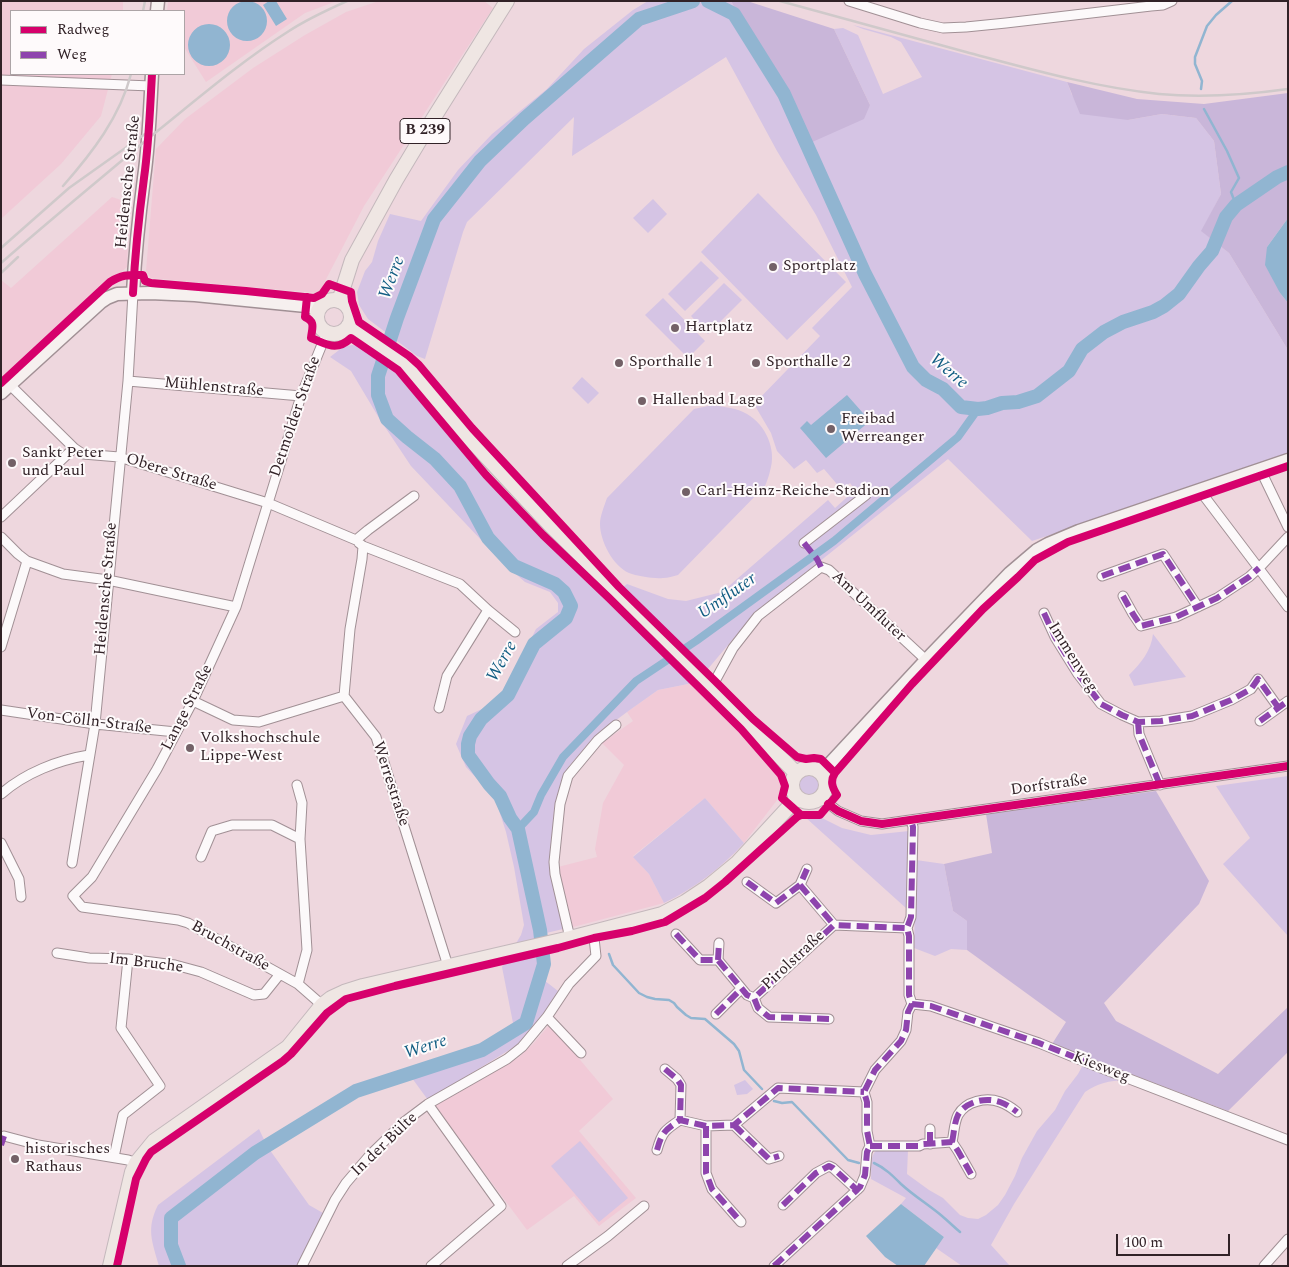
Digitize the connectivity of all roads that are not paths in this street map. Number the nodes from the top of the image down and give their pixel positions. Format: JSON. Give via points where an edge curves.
{"nodes":[{"id":1,"x":507,"y":1,"type":"edge"},
{"id":2,"x":1172,"y":1,"type":"edge"},
{"id":3,"x":853,"y":2,"type":"edge"},
{"id":4,"x":1,"y":80,"type":"edge"},
{"id":5,"x":152,"y":80,"type":"edge"},
{"id":6,"x":133,"y":293,"type":"junction"},
{"id":7,"x":339,"y":300,"type":"junction"},
{"id":8,"x":318,"y":309,"type":"junction"},
{"id":9,"x":348,"y":326,"type":"junction"},
{"id":10,"x":326,"y":332,"type":"junction"},
{"id":11,"x":128,"y":381,"type":"junction"},
{"id":12,"x":6,"y":389,"type":"edge"},
{"id":13,"x":301,"y":396,"type":"junction"},
{"id":14,"x":74,"y":448,"type":"junction"},
{"id":15,"x":120,"y":457,"type":"junction"},
{"id":16,"x":1288,"y":460,"type":"edge"},
{"id":17,"x":1260,"y":469,"type":"junction"},
{"id":18,"x":1202,"y":489,"type":"junction"},
{"id":19,"x":866,"y":495,"type":"dead end"},
{"id":20,"x":414,"y":496,"type":"dead end"},
{"id":21,"x":268,"y":503,"type":"junction"},
{"id":22,"x":1,"y":517,"type":"edge"},
{"id":23,"x":1288,"y":527,"type":"edge"},
{"id":24,"x":1,"y":537,"type":"edge"},
{"id":25,"x":1288,"y":537,"type":"edge"},
{"id":26,"x":360,"y":543,"type":"junction"},
{"id":27,"x":804,"y":544,"type":"dead end"},
{"id":28,"x":27,"y":561,"type":"junction"},
{"id":29,"x":1259,"y":568,"type":"junction"},
{"id":30,"x":1102,"y":576,"type":"dead end"},
{"id":31,"x":108,"y":580,"type":"junction"},
{"id":32,"x":1123,"y":596,"type":"dead end"},
{"id":33,"x":236,"y":607,"type":"junction"},
{"id":34,"x":1198,"y":607,"type":"junction"},
{"id":35,"x":1288,"y":607,"type":"edge"},
{"id":36,"x":488,"y":610,"type":"junction"},
{"id":37,"x":1044,"y":613,"type":"dead end"},
{"id":38,"x":515,"y":632,"type":"dead end"},
{"id":39,"x":1,"y":646,"type":"edge"},
{"id":40,"x":926,"y":660,"type":"junction"},
{"id":41,"x":711,"y":688,"type":"junction"},
{"id":42,"x":344,"y":696,"type":"junction"},
{"id":43,"x":194,"y":701,"type":"junction"},
{"id":44,"x":1288,"y":701,"type":"edge"},
{"id":45,"x":1278,"y":707,"type":"junction"},
{"id":46,"x":439,"y":708,"type":"dead end"},
{"id":47,"x":1,"y":710,"type":"edge"},
{"id":48,"x":1260,"y":721,"type":"dead end"},
{"id":49,"x":1138,"y":722,"type":"junction"},
{"id":50,"x":95,"y":724,"type":"junction"},
{"id":51,"x":616,"y":725,"type":"dead end"},
{"id":52,"x":176,"y":732,"type":"junction"},
{"id":53,"x":89,"y":755,"type":"junction"},
{"id":54,"x":1288,"y":766,"type":"edge"},
{"id":55,"x":796,"y":773,"type":"junction"},
{"id":56,"x":821,"y":773,"type":"junction"},
{"id":57,"x":1160,"y":784,"type":"junction"},
{"id":58,"x":297,"y":785,"type":"dead end"},
{"id":59,"x":1,"y":794,"type":"edge"},
{"id":60,"x":797,"y":798,"type":"junction"},
{"id":61,"x":821,"y":798,"type":"junction"},
{"id":62,"x":911,"y":820,"type":"junction"},
{"id":63,"x":300,"y":839,"type":"junction"},
{"id":64,"x":1,"y":843,"type":"edge"},
{"id":65,"x":202,"y":857,"type":"dead end"},
{"id":66,"x":72,"y":863,"type":"dead end"},
{"id":67,"x":807,"y":869,"type":"dead end"},
{"id":68,"x":747,"y":882,"type":"dead end"},
{"id":69,"x":800,"y":885,"type":"junction"},
{"id":70,"x":73,"y":896,"type":"joint"},
{"id":71,"x":21,"y":897,"type":"dead end"},
{"id":72,"x":834,"y":925,"type":"junction"},
{"id":73,"x":907,"y":928,"type":"junction"},
{"id":74,"x":591,"y":932,"type":"junction"},
{"id":75,"x":676,"y":934,"type":"dead end"},
{"id":76,"x":570,"y":938,"type":"junction"},
{"id":77,"x":719,"y":943,"type":"dead end"},
{"id":78,"x":57,"y":953,"type":"dead end"},
{"id":79,"x":128,"y":959,"type":"junction"},
{"id":80,"x":718,"y":960,"type":"junction"},
{"id":81,"x":448,"y":966,"type":"junction"},
{"id":82,"x":280,"y":974,"type":"junction"},
{"id":83,"x":298,"y":984,"type":"junction"},
{"id":84,"x":741,"y":989,"type":"junction"},
{"id":85,"x":754,"y":998,"type":"junction"},
{"id":86,"x":912,"y":1004,"type":"junction"},
{"id":87,"x":322,"y":1005,"type":"junction"},
{"id":88,"x":716,"y":1014,"type":"dead end"},
{"id":89,"x":547,"y":1018,"type":"junction"},
{"id":90,"x":829,"y":1018,"type":"dead end"},
{"id":91,"x":581,"y":1054,"type":"dead end"},
{"id":92,"x":665,"y":1069,"type":"dead end"},
{"id":93,"x":864,"y":1092,"type":"junction"},
{"id":94,"x":428,"y":1104,"type":"junction"},
{"id":95,"x":1017,"y":1112,"type":"dead end"},
{"id":96,"x":680,"y":1120,"type":"junction"},
{"id":97,"x":734,"y":1125,"type":"junction"},
{"id":98,"x":706,"y":1126,"type":"junction"},
{"id":99,"x":930,"y":1129,"type":"dead end"},
{"id":100,"x":4,"y":1136,"type":"dead end"},
{"id":101,"x":1288,"y":1140,"type":"edge"},
{"id":102,"x":952,"y":1142,"type":"junction"},
{"id":103,"x":930,"y":1144,"type":"junction"},
{"id":104,"x":870,"y":1146,"type":"junction"},
{"id":105,"x":658,"y":1150,"type":"dead end"},
{"id":106,"x":779,"y":1156,"type":"dead end"},
{"id":107,"x":114,"y":1157,"type":"junction"},
{"id":108,"x":136,"y":1163,"type":"junction"},
{"id":109,"x":971,"y":1174,"type":"dead end"},
{"id":110,"x":857,"y":1190,"type":"junction"},
{"id":111,"x":783,"y":1205,"type":"dead end"},
{"id":112,"x":644,"y":1206,"type":"dead end"},
{"id":113,"x":741,"y":1222,"type":"dead end"},
{"id":114,"x":1288,"y":1239,"type":"edge"},
{"id":115,"x":577,"y":1263,"type":"edge"},
{"id":116,"x":110,"y":1266,"type":"edge"},
{"id":117,"x":302,"y":1266,"type":"edge"},
{"id":118,"x":431,"y":1266,"type":"edge"},
{"id":119,"x":567,"y":1266,"type":"edge"},
{"id":120,"x":774,"y":1266,"type":"edge"},
{"id":121,"x":1264,"y":1266,"type":"edge"}],
"edges":[{"from":1,"to":7,"type":"main road","number":"B 239","via":[[396,180],[352,260]]},
{"from":2,"to":3,"type":"street","via":[[943,28]]},
{"from":4,"to":5,"type":"street"},
{"from":5,"to":6,"type":"main road","name":"Heidensche Straße"},
{"from":6,"to":8,"type":"main road","via":[[195,295]]},
{"from":6,"to":11,"type":"street","name":"Heidensche Straße"},
{"from":6,"to":12,"type":"main road","via":[[117,294],[101,302]]},
{"from":7,"to":8,"type":"main road","via":[[327,301]]},
{"from":7,"to":9,"type":"main road","via":[[349,309]]},
{"from":8,"to":10,"type":"main road","via":[[318,322]]},
{"from":9,"to":10,"type":"main road","via":[[341,332]]},
{"from":9,"to":41,"type":"main road","via":[[416,375],[545,520]]},
{"from":10,"to":13,"type":"street","name":"Detmolder Straße"},
{"from":11,"to":13,"type":"street","name":"Mühlenstraße"},
{"from":11,"to":15,"type":"street","name":"Heidensche Straße"},
{"from":12,"to":14,"type":"street","name":"Obere Straße"},
{"from":13,"to":21,"type":"street","name":"Detmolder Straße"},
{"from":14,"to":15,"type":"street","name":"Obere Straße","via":[[83,454]]},
{"from":14,"to":22,"type":"street"},
{"from":15,"to":21,"type":"street","name":"Obere Straße"},
{"from":15,"to":31,"type":"street","name":"Heidensche Straße"},
{"from":16,"to":17,"type":"main road"},
{"from":17,"to":18,"type":"main road"},
{"from":17,"to":23,"type":"street"},
{"from":18,"to":29,"type":"street"},
{"from":18,"to":40,"type":"main road","via":[[1042,547],[1010,573]]},
{"from":19,"to":27,"type":"street"},
{"from":20,"to":26,"type":"street","via":[[368,530]]},
{"from":21,"to":26,"type":"street","name":"Obere Straße"},
{"from":21,"to":33,"type":"street","name":"Lange Straße"},
{"from":24,"to":28,"type":"street"},
{"from":25,"to":29,"type":"street"},
{"from":26,"to":36,"type":"street","name":"Obere Straße","via":[[460,584]]},
{"from":26,"to":42,"type":"street","via":[[362,559],[350,629]]},
{"from":28,"to":31,"type":"street","via":[[63,574]]},
{"from":28,"to":39,"type":"street"},
{"from":29,"to":34,"type":"street"},
{"from":29,"to":35,"type":"street"},
{"from":30,"to":34,"type":"street","via":[[1163,554]]},
{"from":31,"to":33,"type":"street"},
{"from":31,"to":50,"type":"street","name":"Heidensche Straße"},
{"from":32,"to":34,"type":"street","via":[[1141,626],[1176,617]]},
{"from":33,"to":43,"type":"street","name":"Lange Straße"},
{"from":36,"to":38,"type":"street","name":"Obere Straße"},
{"from":36,"to":46,"type":"street","via":[[447,676]]},
{"from":37,"to":49,"type":"street","name":"Immenweg","via":[[1055,638],[1102,704]]},
{"from":40,"to":41,"type":"street","name":"Am Umfluter","via":[[829,570],[821,567],[758,616],[732,648]]},
{"from":40,"to":56,"type":"main road"},
{"from":41,"to":55,"type":"main road"},
{"from":42,"to":43,"type":"street","via":[[259,722],[234,720]]},
{"from":42,"to":81,"type":"street","name":"Werrestraße","via":[[376,738]]},
{"from":43,"to":52,"type":"street","name":"Lange Straße"},
{"from":44,"to":45,"type":"street"},
{"from":45,"to":48,"type":"street"},
{"from":45,"to":49,"type":"street","name":"Immenweg","via":[[1258,678],[1251,690],[1192,716]]},
{"from":47,"to":50,"type":"street","name":"Von-Cölln-Straße"},
{"from":49,"to":57,"type":"street","via":[[1139,734]]},
{"from":50,"to":52,"type":"street","name":"Von-Cölln-Straße"},
{"from":50,"to":53,"type":"street","name":"Heidensche Straße"},
{"from":51,"to":76,"type":"street","via":[[598,740],[568,776],[560,804],[554,862]]},
{"from":52,"to":70,"type":"street","name":"Lange Straße","via":[[92,877]]},
{"from":53,"to":59,"type":"street","via":[[34,772]]},
{"from":53,"to":66,"type":"street","name":"Heidensche Straße"},
{"from":54,"to":57,"type":"street","name":"Dorfstraße"},
{"from":55,"to":56,"type":"main road","via":[[808,768]]},
{"from":55,"to":60,"type":"main road","via":[[792,788]]},
{"from":56,"to":61,"type":"main road","via":[[826,788]]},
{"from":57,"to":62,"type":"street","name":"Dorfstraße"},
{"from":58,"to":63,"type":"street","via":[[302,803]]},
{"from":60,"to":61,"type":"main road","via":[[806,802]]},
{"from":60,"to":74,"type":"main road","via":[[737,863],[686,902],[662,914]]},
{"from":61,"to":62,"type":"street","name":"Dorfstraße","via":[[838,811],[861,821],[882,824]]},
{"from":62,"to":73,"type":"street","via":[[911,916]]},
{"from":63,"to":65,"type":"street","via":[[272,825],[232,825],[212,831]]},
{"from":63,"to":83,"type":"street","via":[[306,950]]},
{"from":64,"to":71,"type":"street","via":[[19,879]]},
{"from":67,"to":69,"type":"street"},
{"from":68,"to":69,"type":"street","via":[[776,903]]},
{"from":69,"to":72,"type":"street","name":"Pirolstraße"},
{"from":70,"to":82,"type":"street","name":"Bruchstraße","via":[[82,907],[188,923]]},
{"from":72,"to":73,"type":"street","name":"Pirolstraße"},
{"from":72,"to":85,"type":"street","name":"Pirolstraße"},
{"from":73,"to":86,"type":"street"},
{"from":74,"to":76,"type":"main road"},
{"from":74,"to":89,"type":"street","name":"In der Bülte","via":[[596,956],[569,984]]},
{"from":75,"to":80,"type":"street","via":[[700,960]]},
{"from":76,"to":81,"type":"main road"},
{"from":77,"to":80,"type":"street"},
{"from":78,"to":79,"type":"street","name":"Im Bruche"},
{"from":79,"to":82,"type":"street","name":"Im Bruche","via":[[201,972],[254,995],[264,994]]},
{"from":79,"to":107,"type":"street","via":[[121,1028],[160,1086],[122,1114]]},
{"from":80,"to":84,"type":"street","name":"Pirolstraße"},
{"from":81,"to":87,"type":"main road","via":[[344,992]]},
{"from":82,"to":83,"type":"street","name":"Bruchstraße"},
{"from":83,"to":87,"type":"street","name":"Bruchstraße"},
{"from":84,"to":85,"type":"street","name":"Pirolstraße"},
{"from":84,"to":88,"type":"street","name":"Pirolstraße"},
{"from":85,"to":90,"type":"street","name":"Pirolstraße","via":[[758,1008],[769,1017]]},
{"from":86,"to":93,"type":"street","via":[[901,1041],[875,1070]]},
{"from":86,"to":101,"type":"street","name":"Kiesweg","via":[[931,1006],[1039,1043]]},
{"from":87,"to":108,"type":"main road","via":[[288,1047],[154,1140]]},
{"from":89,"to":91,"type":"street"},
{"from":89,"to":94,"type":"street","name":"In der Bülte","via":[[507,1060]]},
{"from":92,"to":96,"type":"street","via":[[678,1079],[681,1086]]},
{"from":93,"to":97,"type":"street","via":[[778,1088]]},
{"from":93,"to":104,"type":"street"},
{"from":94,"to":117,"type":"street","name":"In der Bülte","via":[[404,1122],[346,1183]]},
{"from":94,"to":118,"type":"street","via":[[501,1206]]},
{"from":95,"to":102,"type":"street","via":[[998,1101],[982,1100],[969,1104],[959,1114]]},
{"from":96,"to":98,"type":"street"},
{"from":96,"to":105,"type":"street","via":[[661,1135]]},
{"from":97,"to":98,"type":"street"},
{"from":97,"to":106,"type":"street","via":[[769,1158]]},
{"from":98,"to":113,"type":"street","via":[[706,1172],[712,1189]]},
{"from":99,"to":103,"type":"street"},
{"from":100,"to":107,"type":"street"},
{"from":102,"to":103,"type":"street"},
{"from":102,"to":109,"type":"street"},
{"from":103,"to":104,"type":"street"},
{"from":104,"to":110,"type":"street","via":[[865,1175]]},
{"from":107,"to":108,"type":"street"},
{"from":108,"to":116,"type":"main road"},
{"from":110,"to":111,"type":"street","via":[[829,1166],[816,1173]]},
{"from":110,"to":120,"type":"street"},
{"from":112,"to":115,"type":"street"},
{"from":114,"to":121,"type":"street"},
{"from":115,"to":119,"type":"street"}]}
